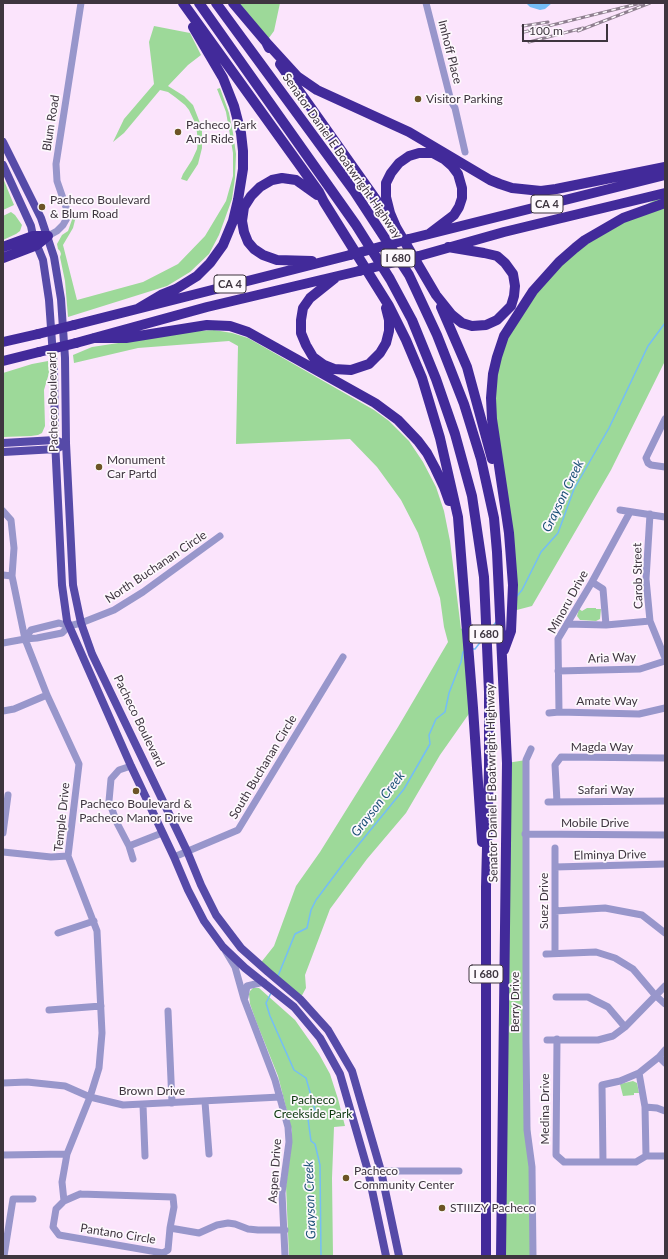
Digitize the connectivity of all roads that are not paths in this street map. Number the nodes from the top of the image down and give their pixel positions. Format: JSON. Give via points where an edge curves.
{"nodes":[{"id":1,"x":81,"y":3,"type":"edge"},
{"id":2,"x":179,"y":3,"type":"edge"},
{"id":3,"x":183,"y":3,"type":"edge"},
{"id":4,"x":199,"y":3,"type":"edge"},
{"id":5,"x":216,"y":3,"type":"edge"},
{"id":6,"x":233,"y":3,"type":"edge"},
{"id":7,"x":426,"y":3,"type":"edge"},
{"id":8,"x":266,"y":42,"type":"junction"},
{"id":9,"x":3,"y":142,"type":"edge"},
{"id":10,"x":465,"y":152,"type":"dead end"},
{"id":11,"x":3,"y":165,"type":"edge"},
{"id":12,"x":665,"y":168,"type":"edge"},
{"id":13,"x":665,"y":175,"type":"edge"},
{"id":14,"x":665,"y":193,"type":"edge"},
{"id":15,"x":324,"y":202,"type":"junction"},
{"id":16,"x":665,"y":203,"type":"edge"},
{"id":17,"x":396,"y":227,"type":"junction"},
{"id":18,"x":429,"y":234,"type":"junction"},
{"id":19,"x":48,"y":236,"type":"junction"},
{"id":20,"x":35,"y":240,"type":"junction"},
{"id":21,"x":3,"y":247,"type":"edge"},
{"id":22,"x":448,"y":247,"type":"junction"},
{"id":23,"x":3,"y":258,"type":"edge"},
{"id":24,"x":322,"y":262,"type":"junction"},
{"id":25,"x":336,"y":276,"type":"junction"},
{"id":26,"x":379,"y":291,"type":"junction"},
{"id":27,"x":436,"y":295,"type":"junction"},
{"id":28,"x":139,"y":308,"type":"junction"},
{"id":29,"x":94,"y":338,"type":"junction"},
{"id":30,"x":5,"y":341,"type":"edge"},
{"id":31,"x":3,"y":361,"type":"edge"},
{"id":32,"x":665,"y":419,"type":"edge"},
{"id":33,"x":55,"y":440,"type":"junction"},
{"id":34,"x":3,"y":443,"type":"edge"},
{"id":35,"x":66,"y":443,"type":"junction"},
{"id":36,"x":56,"y":449,"type":"junction"},
{"id":37,"x":3,"y":452,"type":"edge"},
{"id":38,"x":665,"y":467,"type":"edge"},
{"id":39,"x":620,"y":510,"type":"dead end"},
{"id":40,"x":3,"y":512,"type":"edge"},
{"id":41,"x":630,"y":512,"type":"junction"},
{"id":42,"x":650,"y":514,"type":"junction"},
{"id":43,"x":665,"y":517,"type":"edge"},
{"id":44,"x":509,"y":533,"type":"junction"},
{"id":45,"x":220,"y":536,"type":"dead end"},
{"id":46,"x":460,"y":552,"type":"junction"},
{"id":47,"x":3,"y":575,"type":"edge"},
{"id":48,"x":12,"y":576,"type":"junction"},
{"id":49,"x":592,"y":582,"type":"junction"},
{"id":50,"x":650,"y":621,"type":"junction"},
{"id":51,"x":81,"y":623,"type":"junction"},
{"id":52,"x":567,"y":624,"type":"junction"},
{"id":53,"x":606,"y":625,"type":"junction"},
{"id":54,"x":69,"y":626,"type":"junction"},
{"id":55,"x":25,"y":639,"type":"junction"},
{"id":56,"x":3,"y":643,"type":"edge"},
{"id":57,"x":503,"y":655,"type":"junction"},
{"id":58,"x":343,"y":657,"type":"dead end"},
{"id":59,"x":665,"y":658,"type":"edge"},
{"id":60,"x":665,"y":661,"type":"edge"},
{"id":61,"x":558,"y":671,"type":"junction"},
{"id":62,"x":47,"y":695,"type":"junction"},
{"id":63,"x":665,"y":708,"type":"edge"},
{"id":64,"x":3,"y":711,"type":"edge"},
{"id":65,"x":559,"y":712,"type":"junction"},
{"id":66,"x":549,"y":713,"type":"dead end"},
{"id":67,"x":531,"y":749,"type":"dead end"},
{"id":68,"x":665,"y":758,"type":"edge"},
{"id":69,"x":131,"y":766,"type":"junction"},
{"id":70,"x":8,"y":795,"type":"dead end"},
{"id":71,"x":665,"y":801,"type":"edge"},
{"id":72,"x":548,"y":802,"type":"dead end"},
{"id":73,"x":557,"y":802,"type":"junction"},
{"id":74,"x":3,"y":832,"type":"edge"},
{"id":75,"x":162,"y":833,"type":"junction"},
{"id":76,"x":525,"y":834,"type":"junction"},
{"id":77,"x":665,"y":835,"type":"edge"},
{"id":78,"x":129,"y":846,"type":"junction"},
{"id":79,"x":555,"y":848,"type":"dead end"},
{"id":80,"x":188,"y":851,"type":"junction"},
{"id":81,"x":3,"y":852,"type":"edge"},
{"id":82,"x":68,"y":856,"type":"junction"},
{"id":83,"x":174,"y":856,"type":"junction"},
{"id":84,"x":133,"y":859,"type":"dead end"},
{"id":85,"x":665,"y":864,"type":"edge"},
{"id":86,"x":555,"y":867,"type":"junction"},
{"id":87,"x":486,"y":887,"type":"junction"},
{"id":88,"x":555,"y":911,"type":"junction"},
{"id":89,"x":94,"y":921,"type":"junction"},
{"id":90,"x":664,"y":929,"type":"edge"},
{"id":91,"x":58,"y":933,"type":"dead end"},
{"id":92,"x":223,"y":947,"type":"junction"},
{"id":93,"x":555,"y":953,"type":"junction"},
{"id":94,"x":546,"y":954,"type":"dead end"},
{"id":95,"x":264,"y":982,"type":"junction"},
{"id":96,"x":665,"y":986,"type":"edge"},
{"id":97,"x":655,"y":996,"type":"junction"},
{"id":98,"x":556,"y":997,"type":"dead end"},
{"id":99,"x":244,"y":999,"type":"junction"},
{"id":100,"x":665,"y":1004,"type":"edge"},
{"id":101,"x":101,"y":1006,"type":"junction"},
{"id":102,"x":49,"y":1010,"type":"dead end"},
{"id":103,"x":168,"y":1011,"type":"dead end"},
{"id":104,"x":625,"y":1027,"type":"junction"},
{"id":105,"x":557,"y":1039,"type":"junction"},
{"id":106,"x":546,"y":1040,"type":"dead end"},
{"id":107,"x":665,"y":1050,"type":"edge"},
{"id":108,"x":659,"y":1057,"type":"junction"},
{"id":109,"x":665,"y":1063,"type":"edge"},
{"id":110,"x":639,"y":1074,"type":"junction"},
{"id":111,"x":3,"y":1083,"type":"edge"},
{"id":112,"x":90,"y":1097,"type":"junction"},
{"id":113,"x":280,"y":1097,"type":"junction"},
{"id":114,"x":205,"y":1102,"type":"junction"},
{"id":115,"x":172,"y":1103,"type":"junction"},
{"id":116,"x":143,"y":1105,"type":"junction"},
{"id":117,"x":645,"y":1107,"type":"junction"},
{"id":118,"x":665,"y":1112,"type":"edge"},
{"id":119,"x":67,"y":1154,"type":"junction"},
{"id":120,"x":209,"y":1154,"type":"dead end"},
{"id":121,"x":3,"y":1155,"type":"edge"},
{"id":122,"x":145,"y":1156,"type":"dead end"},
{"id":123,"x":646,"y":1156,"type":"junction"},
{"id":124,"x":665,"y":1156,"type":"edge"},
{"id":125,"x":603,"y":1162,"type":"junction"},
{"id":126,"x":368,"y":1171,"type":"junction"},
{"id":127,"x":381,"y":1171,"type":"junction"},
{"id":128,"x":459,"y":1172,"type":"dead end"},
{"id":129,"x":33,"y":1199,"type":"dead end"},
{"id":130,"x":64,"y":1201,"type":"junction"},
{"id":131,"x":170,"y":1228,"type":"junction"},
{"id":132,"x":285,"y":1230,"type":"junction"},
{"id":133,"x":4,"y":1256,"type":"edge"},
{"id":134,"x":285,"y":1256,"type":"edge"},
{"id":135,"x":386,"y":1256,"type":"edge"},
{"id":136,"x":399,"y":1256,"type":"edge"},
{"id":137,"x":486,"y":1256,"type":"edge"},
{"id":138,"x":502,"y":1256,"type":"edge"},
{"id":139,"x":533,"y":1256,"type":"edge"}],
"edges":[{"from":1,"to":19,"type":"street","name":"Blum Road","via":[[56,164],[57,181],[67,218],[57,231]]},
{"from":2,"to":28,"type":"highway","via":[[223,78],[234,106],[241,133],[243,169],[233,221],[223,245],[210,263],[186,283]]},
{"from":3,"to":15,"type":"highway"},
{"from":4,"to":87,"type":"highway","name":"Senator Daniel E Boatwright Highway","number":"I 680","via":[[356,225],[390,279],[412,320],[455,434],[470,488],[484,577],[489,768]]},
{"from":5,"to":57,"type":"highway","name":"Senator Daniel E Boatwright Highway","number":"I 680","via":[[354,191],[409,275],[437,335],[481,459],[494,518]]},
{"from":6,"to":8,"type":"highway"},
{"from":7,"to":10,"type":"street","name":"Imhoff Place"},
{"from":8,"to":12,"type":"highway","via":[[298,77],[317,90],[409,132],[490,180],[512,188],[541,191]]},
{"from":8,"to":17,"type":"highway"},
{"from":9,"to":19,"type":"main road","name":"Pacheco Boulevard"},
{"from":11,"to":20,"type":"main road","name":"Pacheco Boulevard"},
{"from":13,"to":18,"type":"highway","number":"CA 4"},
{"from":14,"to":22,"type":"highway","number":"CA 4"},
{"from":15,"to":24,"type":"highway","via":[[296,180],[272,180],[251,196],[244,207],[242,221],[248,242],[263,255],[277,260]]},
{"from":15,"to":26,"type":"highway"},
{"from":16,"to":44,"type":"highway","via":[[623,218],[590,237],[558,262],[533,291],[504,336],[496,357],[491,398]]},
{"from":17,"to":18,"type":"highway","via":[[386,197],[386,183],[399,163],[409,156],[433,153],[444,159],[458,174],[462,198],[454,215]]},
{"from":17,"to":27,"type":"highway"},
{"from":18,"to":24,"type":"highway","number":"CA 4","bridge":true},
{"from":19,"to":20,"type":"highway"},
{"from":19,"to":35,"type":"main road","name":"Pacheco Boulevard","via":[[60,299],[65,358]]},
{"from":20,"to":21,"type":"highway"},
{"from":20,"to":23,"type":"highway"},
{"from":20,"to":33,"type":"main road","name":"Pacheco Boulevard","via":[[43,260],[49,300]]},
{"from":22,"to":25,"type":"highway","number":"CA 4","bridge":true},
{"from":22,"to":27,"type":"highway","via":[[497,256],[512,274],[514,296],[511,306],[497,320],[486,325],[472,326],[462,323],[452,315]]},
{"from":24,"to":28,"type":"highway","number":"CA 4"},
{"from":25,"to":26,"type":"highway","via":[[310,298],[303,308],[301,320],[301,333],[313,357],[334,369],[352,370],[369,364],[380,354],[390,331]]},
{"from":25,"to":29,"type":"highway","number":"CA 4"},
{"from":26,"to":46,"type":"highway","via":[[422,378],[449,473],[458,517]]},
{"from":27,"to":44,"type":"highway","via":[[467,367],[488,439]]},
{"from":28,"to":30,"type":"highway","number":"CA 4","bridge":true},
{"from":29,"to":31,"type":"highway","number":"CA 4","bridge":true},
{"from":29,"to":46,"type":"highway","via":[[126,338],[206,325],[230,326],[259,337],[387,410],[418,441],[436,468],[451,508]]},
{"from":32,"to":38,"type":"street","via":[[647,455],[647,461],[651,465]]},
{"from":33,"to":34,"type":"main road"},
{"from":33,"to":35,"type":"main road"},
{"from":33,"to":36,"type":"main road","name":"Pacheco Boulevard"},
{"from":35,"to":36,"type":"main road"},
{"from":35,"to":51,"type":"main road","name":"Pacheco Boulevard","via":[[73,585]]},
{"from":36,"to":37,"type":"main road"},
{"from":36,"to":54,"type":"main road","name":"Pacheco Boulevard","via":[[62,585]]},
{"from":39,"to":41,"type":"street"},
{"from":40,"to":48,"type":"street","name":"Temple Drive","via":[[11,520],[14,548]]},
{"from":41,"to":42,"type":"street"},
{"from":41,"to":49,"type":"street","name":"Minoru Drive"},
{"from":42,"to":43,"type":"street"},
{"from":42,"to":50,"type":"street","name":"Carob Street","via":[[646,579]]},
{"from":44,"to":57,"type":"highway","via":[[513,611],[511,631]]},
{"from":45,"to":51,"type":"street","name":"North Buchanan Circle","via":[[143,592],[120,606]]},
{"from":46,"to":87,"type":"highway"},
{"from":47,"to":48,"type":"street"},
{"from":48,"to":55,"type":"street","name":"Temple Drive"},
{"from":49,"to":52,"type":"street","name":"Minoru Drive"},
{"from":49,"to":53,"type":"street","via":[[603,589]]},
{"from":50,"to":53,"type":"street"},
{"from":50,"to":59,"type":"street","name":"Carob Street"},
{"from":51,"to":54,"type":"street","name":"North Buchanan Circle"},
{"from":51,"to":80,"type":"main road","name":"Pacheco Boulevard","via":[[92,654]]},
{"from":52,"to":53,"type":"street"},
{"from":52,"to":61,"type":"street","name":"Minoru Drive","via":[[558,639]]},
{"from":54,"to":55,"type":"street","name":"North Buchanan Circle","via":[[59,623],[31,630]]},
{"from":54,"to":69,"type":"main road","name":"Pacheco Boulevard"},
{"from":55,"to":56,"type":"street"},
{"from":55,"to":62,"type":"street","name":"Temple Drive"},
{"from":57,"to":138,"type":"highway","name":"Senator Daniel E Boatwright Highway","number":"I 680","via":[[507,763]]},
{"from":58,"to":80,"type":"street","name":"South Buchanan Circle","via":[[238,830]]},
{"from":60,"to":61,"type":"street","name":"Aria Way","via":[[640,669]]},
{"from":61,"to":65,"type":"street","name":"Minoru Drive"},
{"from":62,"to":64,"type":"street"},
{"from":62,"to":82,"type":"street","name":"Temple Drive","via":[[79,764]]},
{"from":63,"to":65,"type":"street","name":"Amate Way","via":[[639,714]]},
{"from":65,"to":66,"type":"street","name":"Amate Way"},
{"from":67,"to":76,"type":"street","name":"Berry Drive","via":[[526,760]]},
{"from":68,"to":73,"type":"street","name":"Magda Way","via":[[561,757],[555,765]]},
{"from":69,"to":75,"type":"main road","name":"Pacheco Boulevard"},
{"from":69,"to":78,"type":"street","via":[[119,770],[111,779],[109,801]]},
{"from":70,"to":74,"type":"street"},
{"from":71,"to":73,"type":"street","name":"Safari Way"},
{"from":72,"to":73,"type":"street","name":"Safari Way"},
{"from":75,"to":78,"type":"street"},
{"from":75,"to":83,"type":"main road","name":"Pacheco Boulevard"},
{"from":76,"to":77,"type":"street","name":"Mobile Drive"},
{"from":76,"to":139,"type":"street","name":"Berry Drive","via":[[526,1130],[532,1167]]},
{"from":78,"to":84,"type":"street"},
{"from":79,"to":86,"type":"street","name":"Suez Drive"},
{"from":80,"to":83,"type":"street","name":"South Buchanan Circle"},
{"from":80,"to":127,"type":"main road","name":"Pacheco Boulevard","via":[[200,885],[216,915],[241,948],[300,999],[328,1030],[352,1071]]},
{"from":81,"to":82,"type":"street","via":[[51,857]]},
{"from":82,"to":89,"type":"street","name":"Temple Drive"},
{"from":83,"to":92,"type":"main road","name":"Pacheco Boulevard","via":[[204,922]]},
{"from":85,"to":86,"type":"street","name":"Elminya Drive"},
{"from":86,"to":88,"type":"street","name":"Suez Drive"},
{"from":87,"to":137,"type":"highway","name":"Senator Daniel E Boatwright Highway","number":"I 680"},
{"from":88,"to":90,"type":"street","via":[[605,908],[642,916]]},
{"from":88,"to":93,"type":"street","name":"Suez Drive"},
{"from":89,"to":91,"type":"street"},
{"from":89,"to":101,"type":"street","name":"Temple Drive","via":[[97,931]]},
{"from":92,"to":95,"type":"main road","name":"Pacheco Boulevard"},
{"from":92,"to":99,"type":"street","name":"Aspen Drive","via":[[234,967]]},
{"from":93,"to":94,"type":"street"},
{"from":93,"to":97,"type":"street","via":[[596,952],[615,958],[634,969]]},
{"from":95,"to":99,"type":"street","via":[[247,986]]},
{"from":95,"to":126,"type":"main road","name":"Pacheco Boulevard","via":[[294,1007],[320,1038],[340,1074]]},
{"from":96,"to":97,"type":"street"},
{"from":97,"to":100,"type":"street"},
{"from":97,"to":104,"type":"street"},
{"from":98,"to":104,"type":"street","via":[[588,997],[608,1007]]},
{"from":99,"to":113,"type":"street","name":"Aspen Drive"},
{"from":101,"to":102,"type":"street"},
{"from":101,"to":112,"type":"street","name":"Temple Drive","via":[[99,1068]]},
{"from":103,"to":115,"type":"street"},
{"from":104,"to":105,"type":"street","via":[[613,1036],[598,1040]]},
{"from":105,"to":106,"type":"street"},
{"from":105,"to":125,"type":"street","name":"Medina Drive","via":[[556,1155],[564,1162]]},
{"from":107,"to":108,"type":"street"},
{"from":108,"to":109,"type":"street"},
{"from":108,"to":110,"type":"street"},
{"from":110,"to":117,"type":"street"},
{"from":110,"to":125,"type":"street","via":[[602,1085]]},
{"from":111,"to":112,"type":"street","name":"Brown Drive","via":[[27,1082],[66,1086]]},
{"from":112,"to":116,"type":"street","name":"Brown Drive","via":[[123,1105]]},
{"from":112,"to":119,"type":"street","name":"Temple Drive"},
{"from":113,"to":114,"type":"street","name":"Brown Drive"},
{"from":113,"to":132,"type":"street","name":"Aspen Drive","via":[[289,1142],[282,1193]]},
{"from":114,"to":115,"type":"street","name":"Brown Drive"},
{"from":114,"to":120,"type":"street"},
{"from":115,"to":116,"type":"street","name":"Brown Drive"},
{"from":116,"to":122,"type":"street"},
{"from":117,"to":118,"type":"street"},
{"from":117,"to":123,"type":"street"},
{"from":119,"to":121,"type":"street"},
{"from":119,"to":130,"type":"street","name":"Temple Drive","via":[[62,1182]]},
{"from":123,"to":124,"type":"street","name":"Medina Drive"},
{"from":123,"to":125,"type":"street","name":"Medina Drive","via":[[636,1162]]},
{"from":126,"to":127,"type":"street"},
{"from":126,"to":135,"type":"main road","name":"Pacheco Boulevard"},
{"from":127,"to":128,"type":"street"},
{"from":127,"to":136,"type":"main road","name":"Pacheco Boulevard"},
{"from":129,"to":133,"type":"street","via":[[13,1199]]},
{"from":130,"to":131,"type":"street","name":"Pantano Circle","via":[[80,1194],[173,1197]]},
{"from":130,"to":131,"type":"street","name":"Pantano Circle","via":[[56,1209],[53,1227],[59,1235],[163,1253],[168,1250]]},
{"from":131,"to":132,"type":"street","via":[[199,1233],[228,1223],[248,1229]]},
{"from":132,"to":134,"type":"street","name":"Aspen Drive"}]}
